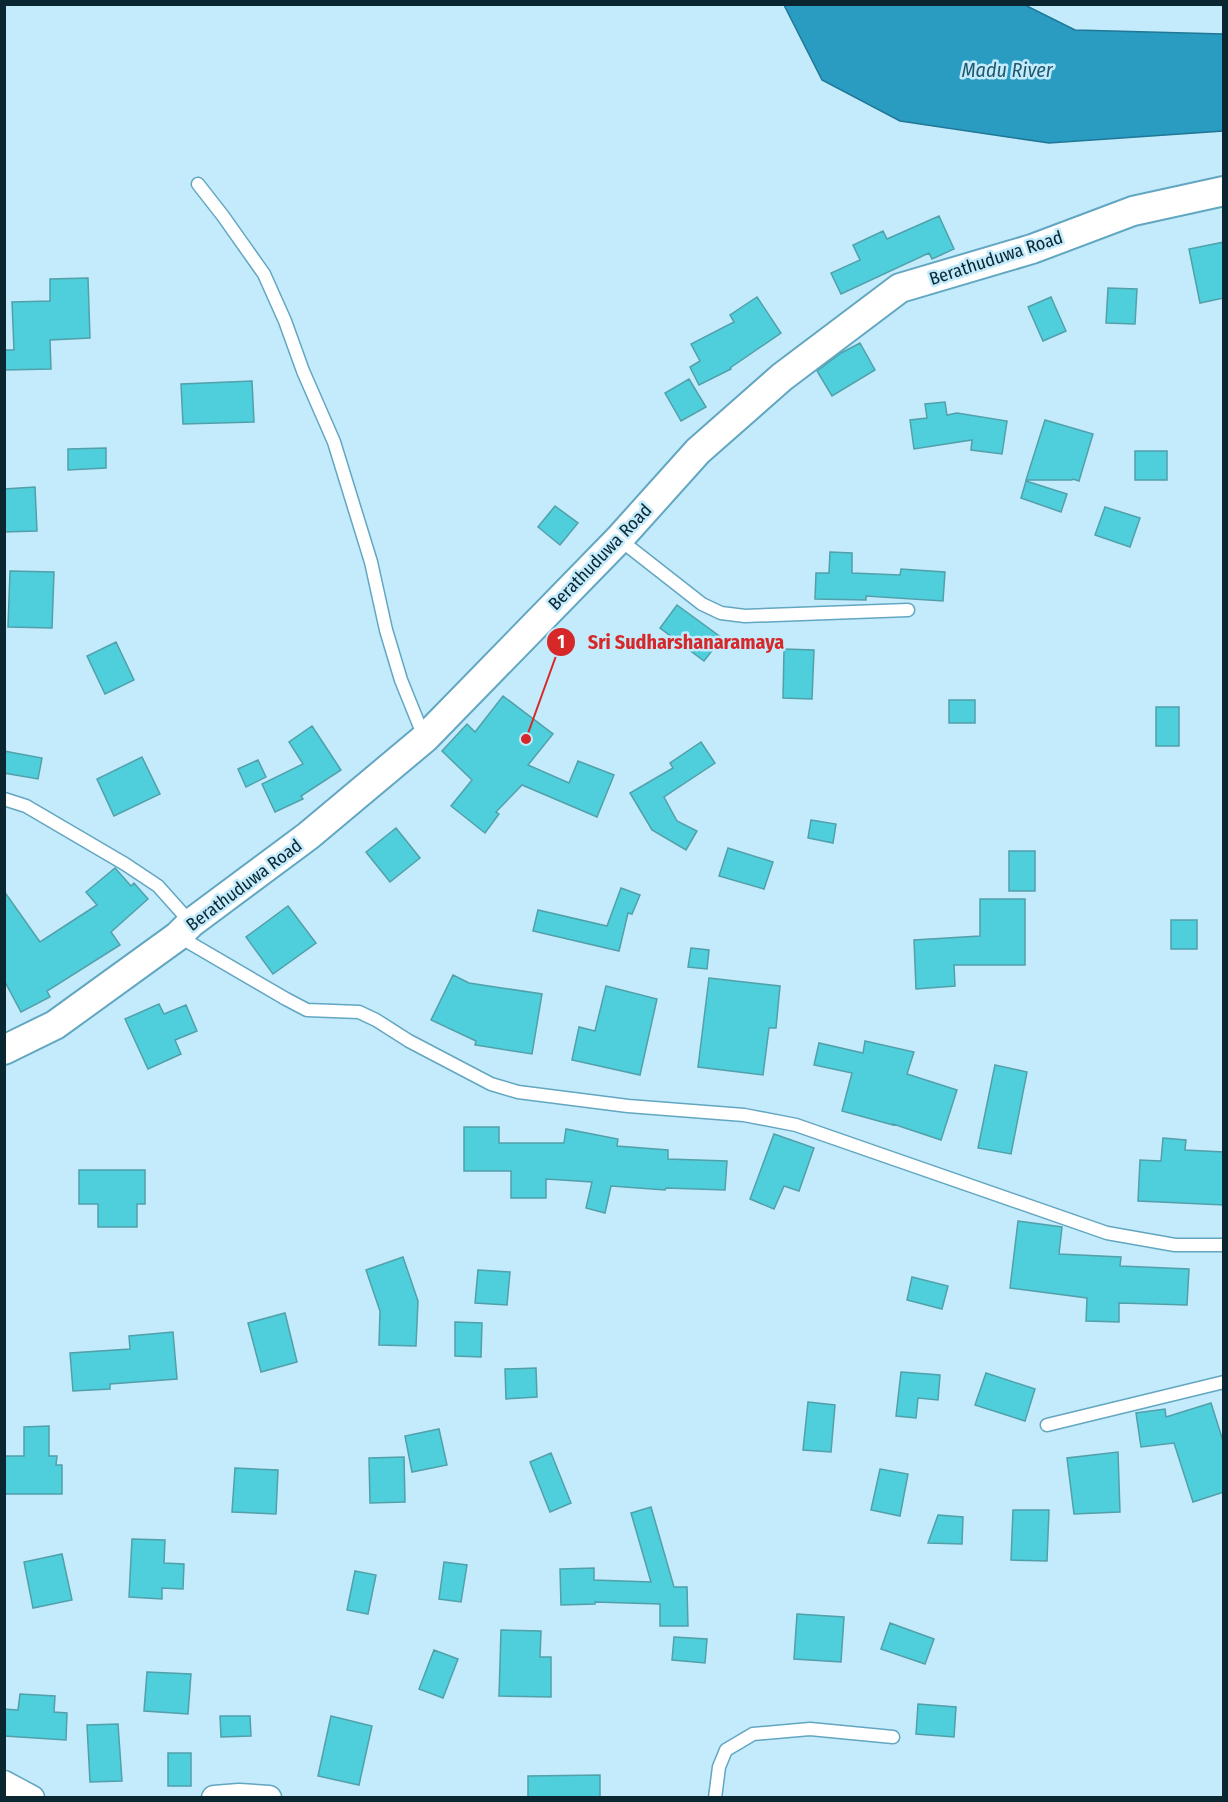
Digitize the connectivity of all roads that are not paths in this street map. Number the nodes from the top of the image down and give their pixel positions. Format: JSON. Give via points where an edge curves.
{"nodes":[{"id":1,"x":198,"y":184,"type":"dead end"},
{"id":2,"x":1224,"y":191,"type":"edge"},
{"id":3,"x":619,"y":539,"type":"junction"},
{"id":4,"x":908,"y":610,"type":"dead end"},
{"id":5,"x":425,"y":738,"type":"junction"},
{"id":6,"x":4,"y":799,"type":"edge"},
{"id":7,"x":185,"y":930,"type":"junction"},
{"id":8,"x":4,"y":1050,"type":"edge"},
{"id":9,"x":1224,"y":1245,"type":"edge"},
{"id":10,"x":1224,"y":1382,"type":"edge"},
{"id":11,"x":1047,"y":1425,"type":"dead end"},
{"id":12,"x":893,"y":1737,"type":"dead end"},
{"id":13,"x":4,"y":1783,"type":"edge"},
{"id":14,"x":32,"y":1797,"type":"edge"},
{"id":15,"x":214,"y":1797,"type":"edge"},
{"id":16,"x":269,"y":1797,"type":"edge"},
{"id":17,"x":715,"y":1797,"type":"edge"}],
"edges":[{"from":1,"to":5,"type":"lane","via":[[264,274],[285,321],[334,441],[401,680]]},
{"from":2,"to":3,"type":"street","name":"Berathuduwa Road","via":[[1133,211],[1032,249],[900,288],[782,377],[707,444]]},
{"from":3,"to":4,"type":"lane","via":[[702,604],[721,614]]},
{"from":3,"to":5,"type":"street","name":"Berathuduwa Road"},
{"from":5,"to":7,"type":"street","name":"Berathuduwa Road","via":[[308,836]]},
{"from":6,"to":7,"type":"lane","via":[[26,806],[158,886]]},
{"from":7,"to":8,"type":"street","name":"Berathuduwa Road","via":[[55,1025]]},
{"from":7,"to":9,"type":"lane","via":[[286,999],[308,1010],[359,1012],[491,1084],[529,1093],[744,1115],[796,1125],[1107,1233],[1175,1245]]},
{"from":10,"to":11,"type":"lane"},
{"from":12,"to":17,"type":"lane","via":[[810,1729],[753,1734],[726,1750]]},
{"from":13,"to":14,"type":"street"},
{"from":15,"to":16,"type":"street"}]}
